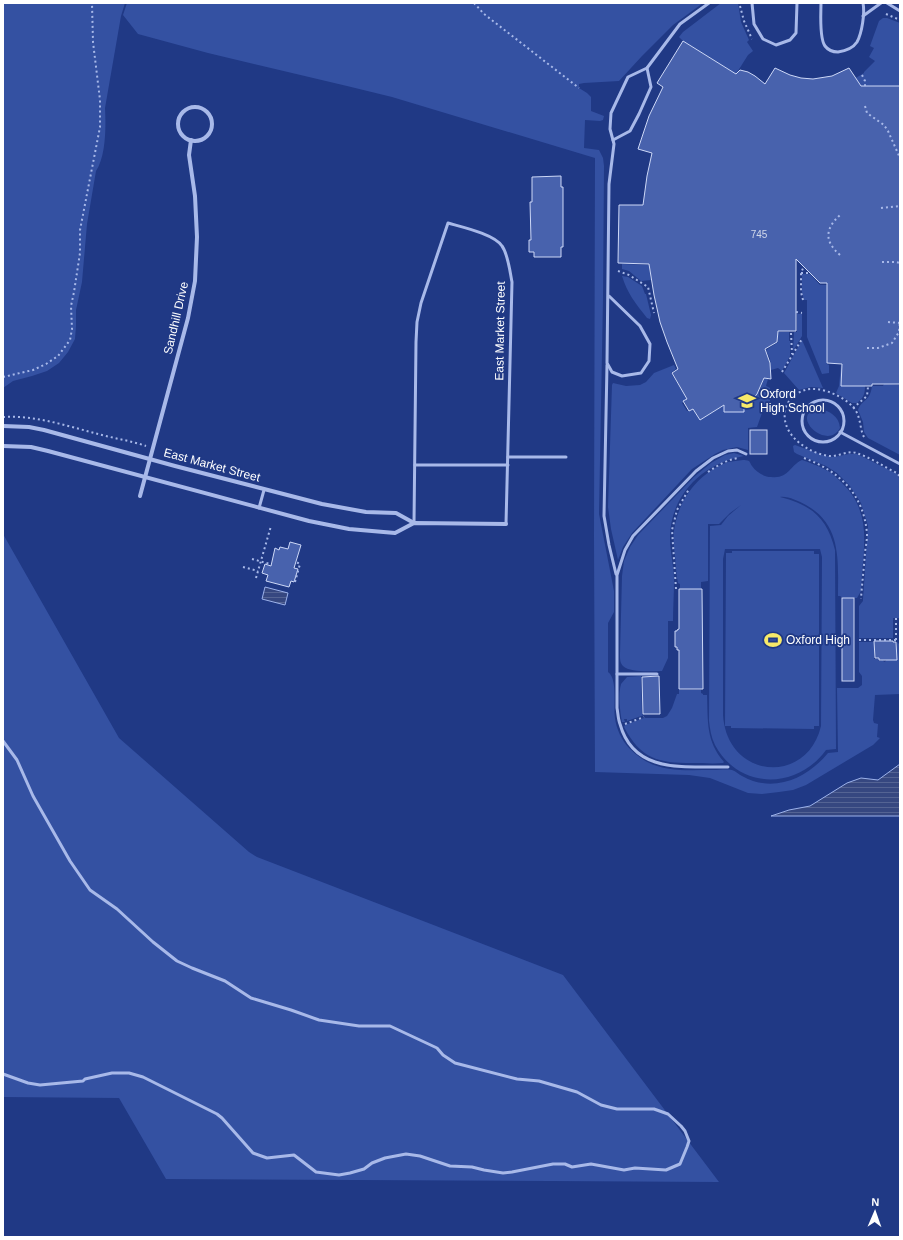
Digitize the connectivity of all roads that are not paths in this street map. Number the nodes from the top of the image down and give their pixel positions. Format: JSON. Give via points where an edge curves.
{"nodes":[{"id":1,"x":709,"y":3,"type":"edge"},
{"id":2,"x":752,"y":3,"type":"edge"},
{"id":3,"x":797,"y":3,"type":"edge"},
{"id":4,"x":821,"y":3,"type":"edge"},
{"id":5,"x":863,"y":3,"type":"edge"},
{"id":6,"x":881,"y":3,"type":"edge"},
{"id":7,"x":887,"y":3,"type":"edge"},
{"id":8,"x":900,"y":11,"type":"edge"},
{"id":9,"x":863,"y":16,"type":"junction"},
{"id":10,"x":647,"y":68,"type":"junction"},
{"id":11,"x":191,"y":140,"type":"junction"},
{"id":12,"x":613,"y":140,"type":"junction"},
{"id":13,"x":609,"y":296,"type":"junction"},
{"id":14,"x":607,"y":363,"type":"junction"},
{"id":15,"x":3,"y":426,"type":"edge"},
{"id":16,"x":840,"y":432,"type":"junction"},
{"id":17,"x":3,"y":446,"type":"edge"},
{"id":18,"x":746,"y":454,"type":"dead end"},
{"id":19,"x":566,"y":456,"type":"dead end"},
{"id":20,"x":508,"y":457,"type":"junction"},
{"id":21,"x":150,"y":459,"type":"junction"},
{"id":22,"x":900,"y":464,"type":"edge"},
{"id":23,"x":415,"y":465,"type":"junction"},
{"id":24,"x":508,"y":465,"type":"junction"},
{"id":25,"x":145,"y":477,"type":"junction"},
{"id":26,"x":264,"y":490,"type":"junction"},
{"id":27,"x":140,"y":496,"type":"dead end"},
{"id":28,"x":259,"y":508,"type":"junction"},
{"id":29,"x":414,"y":523,"type":"junction"},
{"id":30,"x":506,"y":524,"type":"joint"},
{"id":31,"x":617,"y":575,"type":"junction"},
{"id":32,"x":617,"y":674,"type":"junction"},
{"id":33,"x":657,"y":674,"type":"dead end"},
{"id":34,"x":3,"y":741,"type":"edge"},
{"id":35,"x":728,"y":767,"type":"dead end"},
{"id":36,"x":3,"y":1074,"type":"edge"}],
"edges":[{"from":1,"to":10,"type":"lane","via":[[680,24]]},
{"from":2,"to":3,"type":"lane","via":[[754,24],[763,39],[776,45],[790,40],[796,33]]},
{"from":4,"to":9,"type":"lane","via":[[824,46],[833,52],[845,51],[856,43]]},
{"from":5,"to":9,"type":"lane"},
{"from":6,"to":9,"type":"lane"},
{"from":7,"to":8,"type":"lane"},
{"from":10,"to":12,"type":"lane","via":[[651,87],[639,114],[630,131]]},
{"from":10,"to":12,"type":"lane","via":[[628,77],[611,113],[610,129]]},
{"from":11,"to":11,"type":"street","via":[[201,140],[211,130],[212,120],[208,112],[199,107],[190,107],[179,117],[180,131]]},
{"from":11,"to":21,"type":"street","name":"Sandhill Drive","via":[[189,155],[195,196],[197,238],[195,280],[188,318]]},
{"from":12,"to":13,"type":"lane","via":[[609,184]]},
{"from":13,"to":14,"type":"lane"},
{"from":13,"to":14,"type":"lane","via":[[640,326],[650,344],[649,361],[641,373],[622,376],[612,372]]},
{"from":14,"to":31,"type":"lane","via":[[604,516]]},
{"from":15,"to":21,"type":"street","name":"East Market Street","via":[[44,430]]},
{"from":16,"to":16,"type":"lane","via":[[844,419],[833,403],[813,403],[804,412],[803,426],[810,437],[823,442],[830,441]]},
{"from":16,"to":22,"type":"lane"},
{"from":17,"to":25,"type":"street","name":"East Market Street","via":[[31,447]]},
{"from":18,"to":31,"type":"lane","via":[[737,450],[728,451],[713,458],[696,471],[634,536],[625,550]]},
{"from":19,"to":20,"type":"lane"},
{"from":20,"to":23,"type":"lane","name":"East Market Street","via":[[512,282],[509,264],[502,246],[487,235],[448,222],[417,322]]},
{"from":20,"to":24,"type":"lane","name":"East Market Street"},
{"from":21,"to":25,"type":"street","name":"Sandhill Drive"},
{"from":21,"to":26,"type":"street","name":"East Market Street"},
{"from":23,"to":24,"type":"lane"},
{"from":23,"to":29,"type":"lane","name":"East Market Street"},
{"from":24,"to":30,"type":"lane","name":"East Market Street"},
{"from":25,"to":27,"type":"street","name":"Sandhill Drive"},
{"from":25,"to":28,"type":"street","name":"East Market Street"},
{"from":26,"to":28,"type":"lane"},
{"from":26,"to":29,"type":"street","name":"East Market Street","via":[[343,509],[396,513]]},
{"from":28,"to":29,"type":"street","name":"East Market Street","via":[[327,526],[375,532],[395,533]]},
{"from":29,"to":30,"type":"street","name":"East Market Street"},
{"from":31,"to":32,"type":"lane"},
{"from":32,"to":33,"type":"lane"},
{"from":32,"to":35,"type":"lane","via":[[620,726],[638,754],[654,763],[672,766]]},
{"from":34,"to":36,"type":"lane","via":[[17,760],[33,796],[80,878],[90,890],[117,909],[177,961],[226,981],[251,998],[319,1020],[359,1026],[390,1026],[438,1048],[454,1063],[517,1079],[539,1081],[577,1092],[601,1105],[616,1109],[654,1109],[668,1114],[685,1131],[689,1141],[680,1164],[666,1170],[624,1170],[591,1164],[572,1167],[553,1164],[503,1173],[450,1166],[406,1154],[372,1163],[350,1174],[328,1174],[316,1172],[294,1155],[267,1158],[253,1153],[217,1114],[143,1077],[128,1073],[112,1073],[83,1081],[40,1085]]}]}
